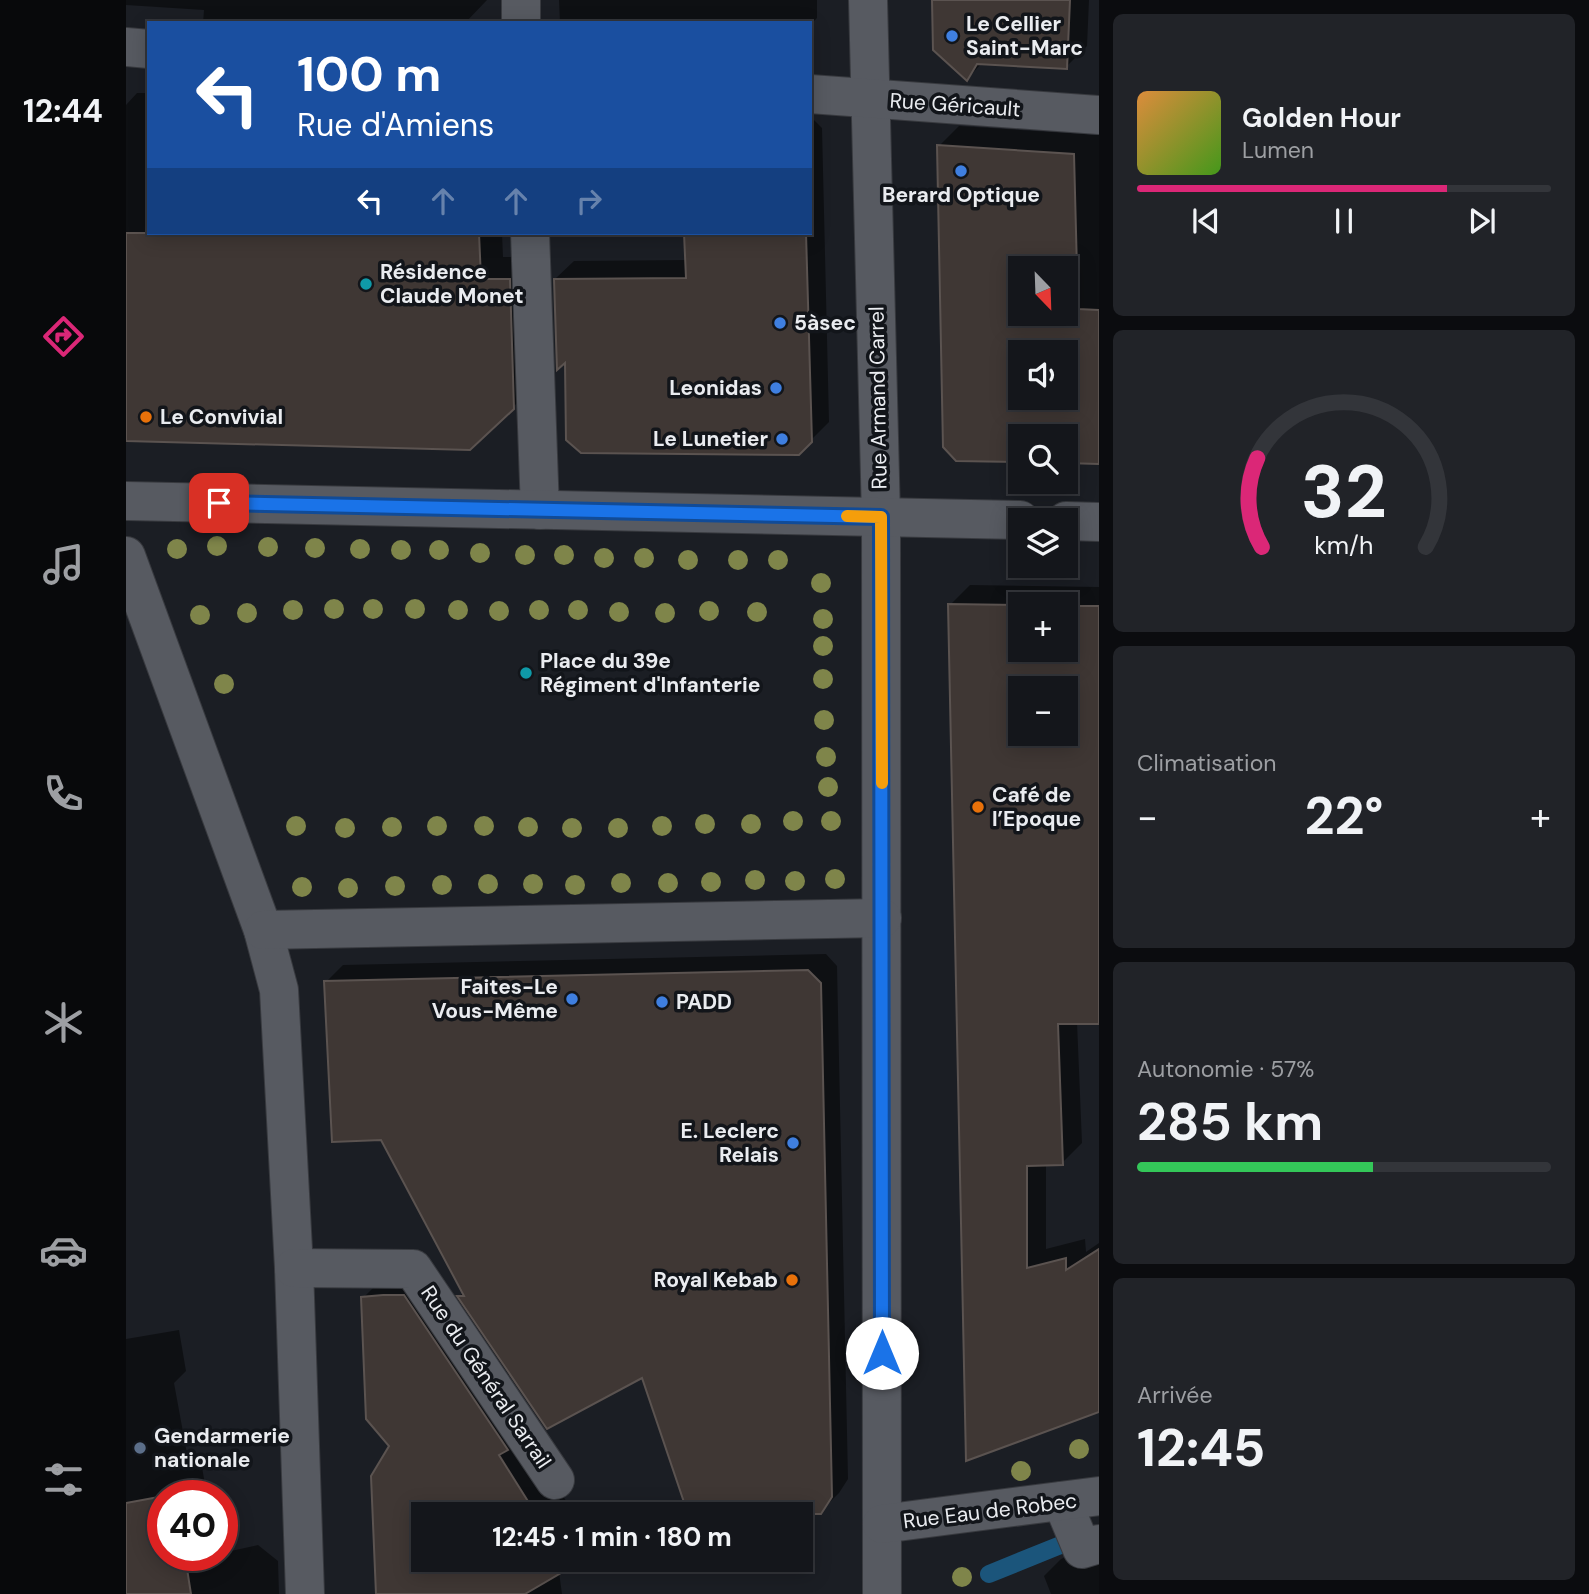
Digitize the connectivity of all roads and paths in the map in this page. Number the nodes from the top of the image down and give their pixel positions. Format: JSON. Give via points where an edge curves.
{"nodes":[{"id":1,"x":521,"y":0,"type":"edge"},
{"id":2,"x":868,"y":0,"type":"edge"},
{"id":3,"x":522,"y":21,"type":"edge"},
{"id":4,"x":126,"y":47,"type":"edge"},
{"id":5,"x":147,"y":49,"type":"edge"},
{"id":6,"x":812,"y":94,"type":"edge"},
{"id":7,"x":870,"y":99,"type":"junction"},
{"id":8,"x":1099,"y":115,"type":"edge"},
{"id":9,"x":530,"y":235,"type":"edge"},
{"id":10,"x":126,"y":501,"type":"edge"},
{"id":11,"x":540,"y":510,"type":"junction"},
{"id":12,"x":881,"y":517,"type":"junction"},
{"id":13,"x":1008,"y":520,"type":"edge"},
{"id":14,"x":1078,"y":521,"type":"edge"},
{"id":15,"x":1099,"y":522,"type":"edge"},
{"id":16,"x":126,"y":556,"type":"edge"},
{"id":17,"x":882,"y":918,"type":"junction"},
{"id":18,"x":263,"y":930,"type":"junction"},
{"id":19,"x":294,"y":1268,"type":"junction"},
{"id":20,"x":555,"y":1480,"type":"dead end"},
{"id":21,"x":1099,"y":1496,"type":"edge"},
{"id":22,"x":1062,"y":1501,"type":"junction"},
{"id":23,"x":882,"y":1524,"type":"junction"},
{"id":24,"x":1099,"y":1544,"type":"edge"},
{"id":25,"x":305,"y":1594,"type":"edge"},
{"id":26,"x":882,"y":1594,"type":"edge"}],
"edges":[{"from":1,"to":3,"type":"street"},
{"from":2,"to":7,"type":"street","name":"Rue Armand Carrel"},
{"from":4,"to":5,"type":"street"},
{"from":6,"to":7,"type":"street","name":"Rue Géricault"},
{"from":7,"to":8,"type":"street","name":"Rue Géricault"},
{"from":7,"to":12,"type":"street","name":"Rue Armand Carrel"},
{"from":9,"to":11,"type":"street"},
{"from":10,"to":11,"type":"street"},
{"from":11,"to":12,"type":"street"},
{"from":12,"to":13,"type":"street"},
{"from":12,"to":17,"type":"street","name":"Rue Armand Carrel"},
{"from":14,"to":15,"type":"street"},
{"from":16,"to":18,"type":"street"},
{"from":17,"to":18,"type":"street"},
{"from":17,"to":23,"type":"street","name":"Rue Armand Carrel"},
{"from":18,"to":19,"type":"street","via":[[278,990]]},
{"from":19,"to":20,"type":"street","name":"Rue du Général Sarrail","via":[[413,1269]]},
{"from":19,"to":25,"type":"street"},
{"from":21,"to":22,"type":"street","name":"Rue Eau de Robec"},
{"from":22,"to":23,"type":"street","name":"Rue Eau de Robec"},
{"from":22,"to":24,"type":"street","via":[[1082,1549]]},
{"from":23,"to":26,"type":"street","name":"Rue Armand Carrel"}]}
